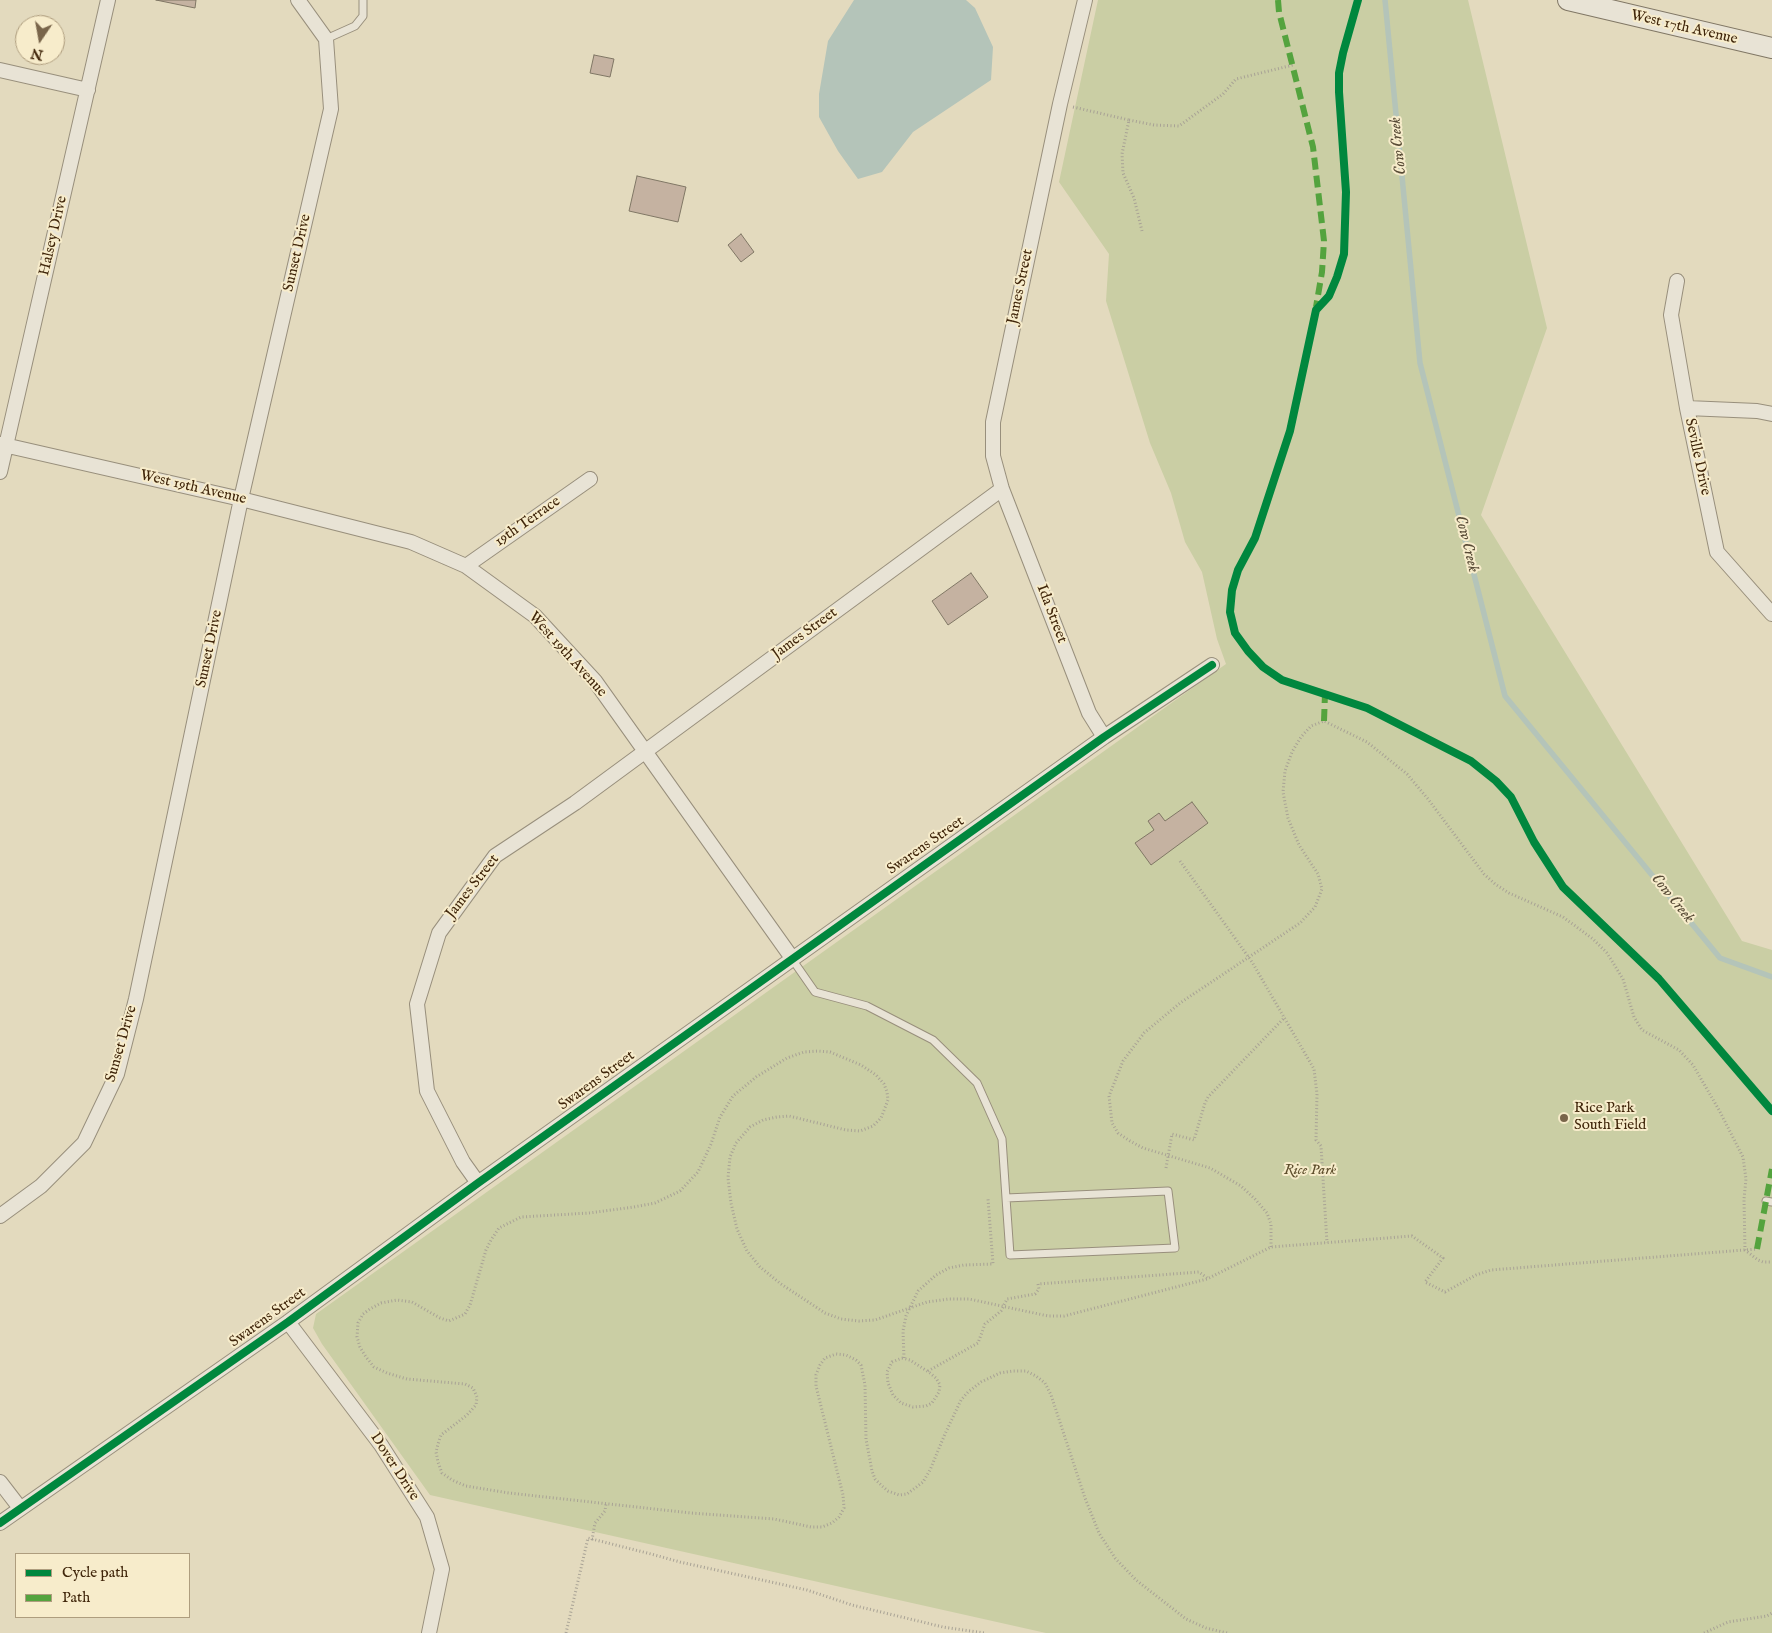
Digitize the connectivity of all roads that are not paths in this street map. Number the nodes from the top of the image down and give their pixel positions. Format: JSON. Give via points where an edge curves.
{"nodes":[{"id":1,"x":108,"y":0,"type":"edge"},
{"id":2,"x":298,"y":0,"type":"edge"},
{"id":3,"x":363,"y":0,"type":"edge"},
{"id":4,"x":1085,"y":0,"type":"edge"},
{"id":5,"x":1568,"y":0,"type":"edge"},
{"id":6,"x":326,"y":39,"type":"junction"},
{"id":7,"x":1772,"y":48,"type":"edge"},
{"id":8,"x":0,"y":70,"type":"edge"},
{"id":9,"x":88,"y":90,"type":"junction"},
{"id":10,"x":1677,"y":281,"type":"dead end"},
{"id":11,"x":1687,"y":408,"type":"junction"},
{"id":12,"x":1772,"y":414,"type":"edge"},
{"id":13,"x":3,"y":445,"type":"edge"},
{"id":14,"x":0,"y":472,"type":"edge"},
{"id":15,"x":590,"y":479,"type":"dead end"},
{"id":16,"x":1002,"y":489,"type":"junction"},
{"id":17,"x":241,"y":498,"type":"junction"},
{"id":18,"x":466,"y":566,"type":"junction"},
{"id":19,"x":1772,"y":614,"type":"edge"},
{"id":20,"x":1212,"y":665,"type":"dead end"},
{"id":21,"x":1104,"y":737,"type":"junction"},
{"id":22,"x":645,"y":752,"type":"junction"},
{"id":23,"x":792,"y":958,"type":"junction"},
{"id":24,"x":478,"y":1183,"type":"junction"},
{"id":25,"x":1006,"y":1198,"type":"junction"},
{"id":26,"x":0,"y":1216,"type":"edge"},
{"id":27,"x":288,"y":1322,"type":"junction"},
{"id":28,"x":0,"y":1482,"type":"edge"},
{"id":29,"x":20,"y":1508,"type":"junction"},
{"id":30,"x":0,"y":1523,"type":"edge"},
{"id":31,"x":429,"y":1633,"type":"edge"}],
"edges":[{"from":1,"to":9,"type":"street","name":"Halsey Drive"},
{"from":2,"to":6,"type":"street"},
{"from":3,"to":6,"type":"lane","via":[[363,16],[355,26]]},
{"from":4,"to":16,"type":"street","name":"James Street","via":[[993,422],[993,456]]},
{"from":5,"to":7,"type":"street","name":"West 17th Avenue"},
{"from":6,"to":17,"type":"street","name":"Sunset Drive","via":[[331,109]]},
{"from":8,"to":9,"type":"street"},
{"from":9,"to":13,"type":"street","name":"Halsey Drive"},
{"from":10,"to":11,"type":"street","name":"Seville Drive","via":[[1672,316]]},
{"from":11,"to":12,"type":"street"},
{"from":11,"to":19,"type":"street","name":"Seville Drive","via":[[1717,552]]},
{"from":13,"to":14,"type":"street","name":"Halsey Drive"},
{"from":13,"to":17,"type":"street","name":"West 19th Avenue"},
{"from":15,"to":18,"type":"street","name":"19th Terrace"},
{"from":16,"to":21,"type":"street","name":"Ida Street","via":[[1089,713]]},
{"from":16,"to":22,"type":"street","name":"James Street"},
{"from":17,"to":18,"type":"street","name":"West 19th Avenue","via":[[411,542]]},
{"from":17,"to":26,"type":"street","name":"Sunset Drive","via":[[138,989],[117,1074],[84,1143],[41,1186]]},
{"from":18,"to":22,"type":"street","name":"West 19th Avenue","via":[[535,616],[594,681]]},
{"from":20,"to":21,"type":"street","name":"Swarens Street"},
{"from":21,"to":23,"type":"street","name":"Swarens Street"},
{"from":22,"to":23,"type":"street","name":"West 19th Avenue"},
{"from":22,"to":24,"type":"street","name":"James Street","via":[[495,856],[439,933],[417,1004],[427,1092],[463,1162]]},
{"from":23,"to":24,"type":"street","name":"Swarens Street"},
{"from":23,"to":25,"type":"lane","via":[[814,992],[867,1006],[933,1040],[977,1083],[1002,1138]]},
{"from":24,"to":27,"type":"street","name":"Swarens Street"},
{"from":25,"to":25,"type":"lane","via":[[1010,1254],[1174,1248],[1168,1191]]},
{"from":27,"to":29,"type":"street","name":"Swarens Street"},
{"from":27,"to":31,"type":"street","name":"Dover Drive","via":[[382,1445],[427,1517],[442,1569]]},
{"from":28,"to":29,"type":"street"},
{"from":29,"to":30,"type":"street","name":"Swarens Street"}]}
